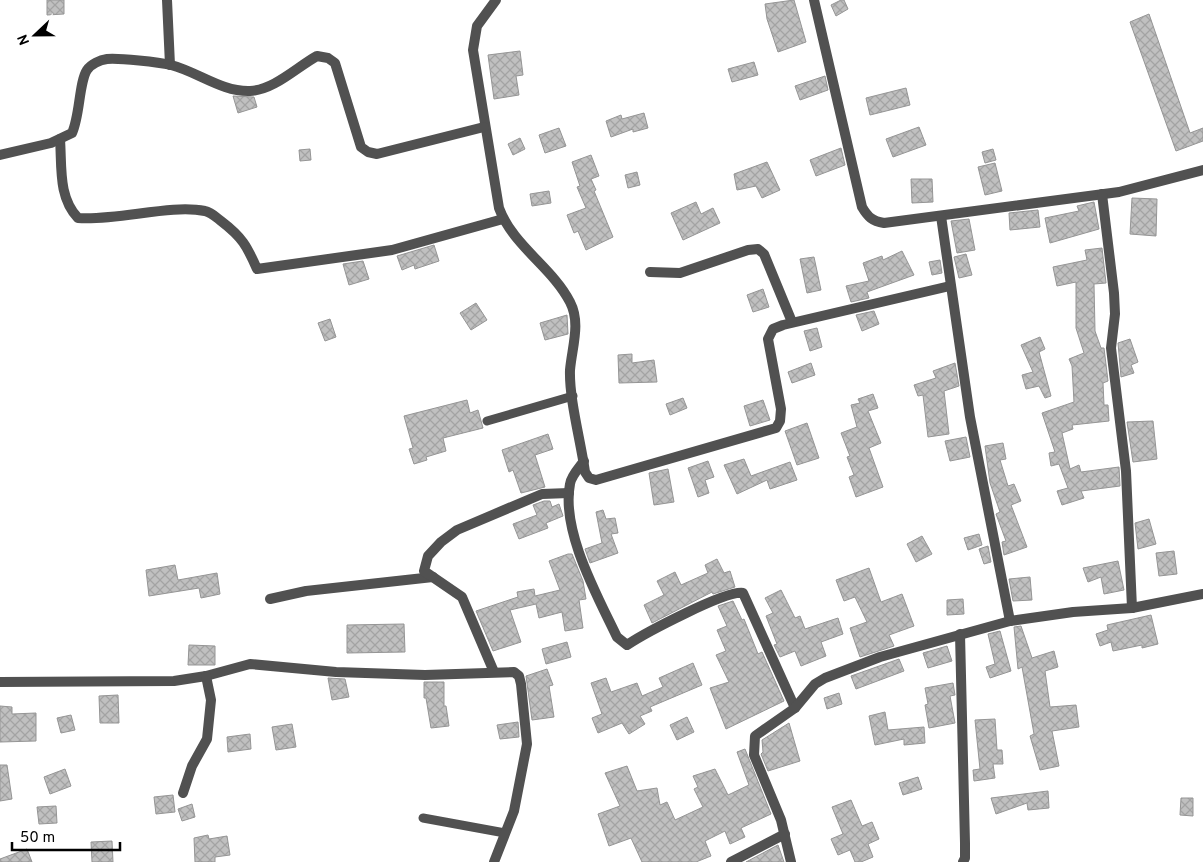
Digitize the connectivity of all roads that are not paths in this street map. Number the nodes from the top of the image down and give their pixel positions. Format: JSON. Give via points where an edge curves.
{"nodes":[{"id":1,"x":167,"y":0,"type":"edge"},
{"id":2,"x":496,"y":0,"type":"edge"},
{"id":3,"x":814,"y":0,"type":"edge"},
{"id":4,"x":170,"y":65,"type":"junction"},
{"id":5,"x":484,"y":127,"type":"junction"},
{"id":6,"x":60,"y":140,"type":"junction"},
{"id":7,"x":0,"y":155,"type":"edge"},
{"id":8,"x":1203,"y":170,"type":"edge"},
{"id":9,"x":1102,"y":194,"type":"junction"},
{"id":10,"x":941,"y":216,"type":"junction"},
{"id":11,"x":503,"y":219,"type":"junction"},
{"id":12,"x":650,"y":272,"type":"dead end"},
{"id":13,"x":950,"y":286,"type":"junction"},
{"id":14,"x":792,"y":322,"type":"junction"},
{"id":15,"x":573,"y":396,"type":"junction"},
{"id":16,"x":487,"y":421,"type":"dead end"},
{"id":17,"x":584,"y":461,"type":"junction"},
{"id":18,"x":569,"y":493,"type":"junction"},
{"id":19,"x":433,"y":577,"type":"junction"},
{"id":20,"x":1203,"y":594,"type":"edge"},
{"id":21,"x":270,"y":599,"type":"dead end"},
{"id":22,"x":1132,"y":608,"type":"junction"},
{"id":23,"x":1010,"y":621,"type":"junction"},
{"id":24,"x":960,"y":634,"type":"junction"},
{"id":25,"x":494,"y":672,"type":"junction"},
{"id":26,"x":206,"y":676,"type":"junction"},
{"id":27,"x":0,"y":682,"type":"edge"},
{"id":28,"x":795,"y":708,"type":"junction"},
{"id":29,"x":182,"y":793,"type":"dead end"},
{"id":30,"x":423,"y":818,"type":"dead end"},
{"id":31,"x":505,"y":833,"type":"junction"},
{"id":32,"x":785,"y":834,"type":"junction"},
{"id":33,"x":964,"y":861,"type":"edge"},
{"id":34,"x":494,"y":862,"type":"edge"},
{"id":35,"x":731,"y":862,"type":"edge"},
{"id":36,"x":791,"y":862,"type":"edge"}],
"edges":[{"from":1,"to":4,"type":"street"},
{"from":2,"to":5,"type":"street","via":[[473,37]]},
{"from":3,"to":10,"type":"street","via":[[867,217],[884,223]]},
{"from":4,"to":5,"type":"street","via":[[209,78],[224,87],[252,91],[266,87],[318,56],[328,58],[335,63],[357,138],[368,152],[377,154]]},
{"from":4,"to":6,"type":"street","via":[[107,59],[96,62],[87,70],[77,123],[72,133]]},
{"from":5,"to":11,"type":"street"},
{"from":6,"to":7,"type":"street"},
{"from":6,"to":11,"type":"street","via":[[64,196],[78,218],[117,218],[178,210],[206,211],[240,236],[257,269],[392,250]]},
{"from":8,"to":9,"type":"street"},
{"from":9,"to":10,"type":"street"},
{"from":9,"to":22,"type":"street","via":[[1114,293],[1111,348],[1126,471]]},
{"from":10,"to":13,"type":"street"},
{"from":11,"to":15,"type":"street","via":[[571,302],[576,326],[570,370]]},
{"from":12,"to":14,"type":"street","via":[[680,274],[758,249],[764,254]]},
{"from":13,"to":14,"type":"street"},
{"from":13,"to":23,"type":"street","via":[[970,418]]},
{"from":14,"to":17,"type":"street","via":[[773,329],[768,339],[781,409],[776,428],[596,480],[585,472]]},
{"from":15,"to":16,"type":"lane"},
{"from":15,"to":17,"type":"street"},
{"from":17,"to":18,"type":"street","via":[[570,482]]},
{"from":18,"to":19,"type":"street","via":[[542,494],[457,530],[428,556],[424,571]]},
{"from":18,"to":28,"type":"street","via":[[569,510],[582,562],[617,637],[627,645],[708,603],[737,592],[743,593]]},
{"from":19,"to":21,"type":"street","via":[[306,591]]},
{"from":19,"to":25,"type":"street","via":[[462,597]]},
{"from":20,"to":22,"type":"street"},
{"from":22,"to":23,"type":"street"},
{"from":23,"to":24,"type":"street"},
{"from":24,"to":28,"type":"street","via":[[880,657],[824,678]]},
{"from":24,"to":33,"type":"street"},
{"from":25,"to":26,"type":"street","via":[[424,675],[336,672],[250,664]]},
{"from":25,"to":31,"type":"street","via":[[514,672],[519,676],[526,724],[527,744],[521,782]]},
{"from":26,"to":27,"type":"street","via":[[174,681]]},
{"from":26,"to":29,"type":"street","via":[[211,700],[207,739]]},
{"from":28,"to":32,"type":"street","via":[[763,728],[755,736],[753,745]]},
{"from":30,"to":31,"type":"lane"},
{"from":31,"to":34,"type":"street"},
{"from":32,"to":35,"type":"street"},
{"from":32,"to":36,"type":"street"}]}
